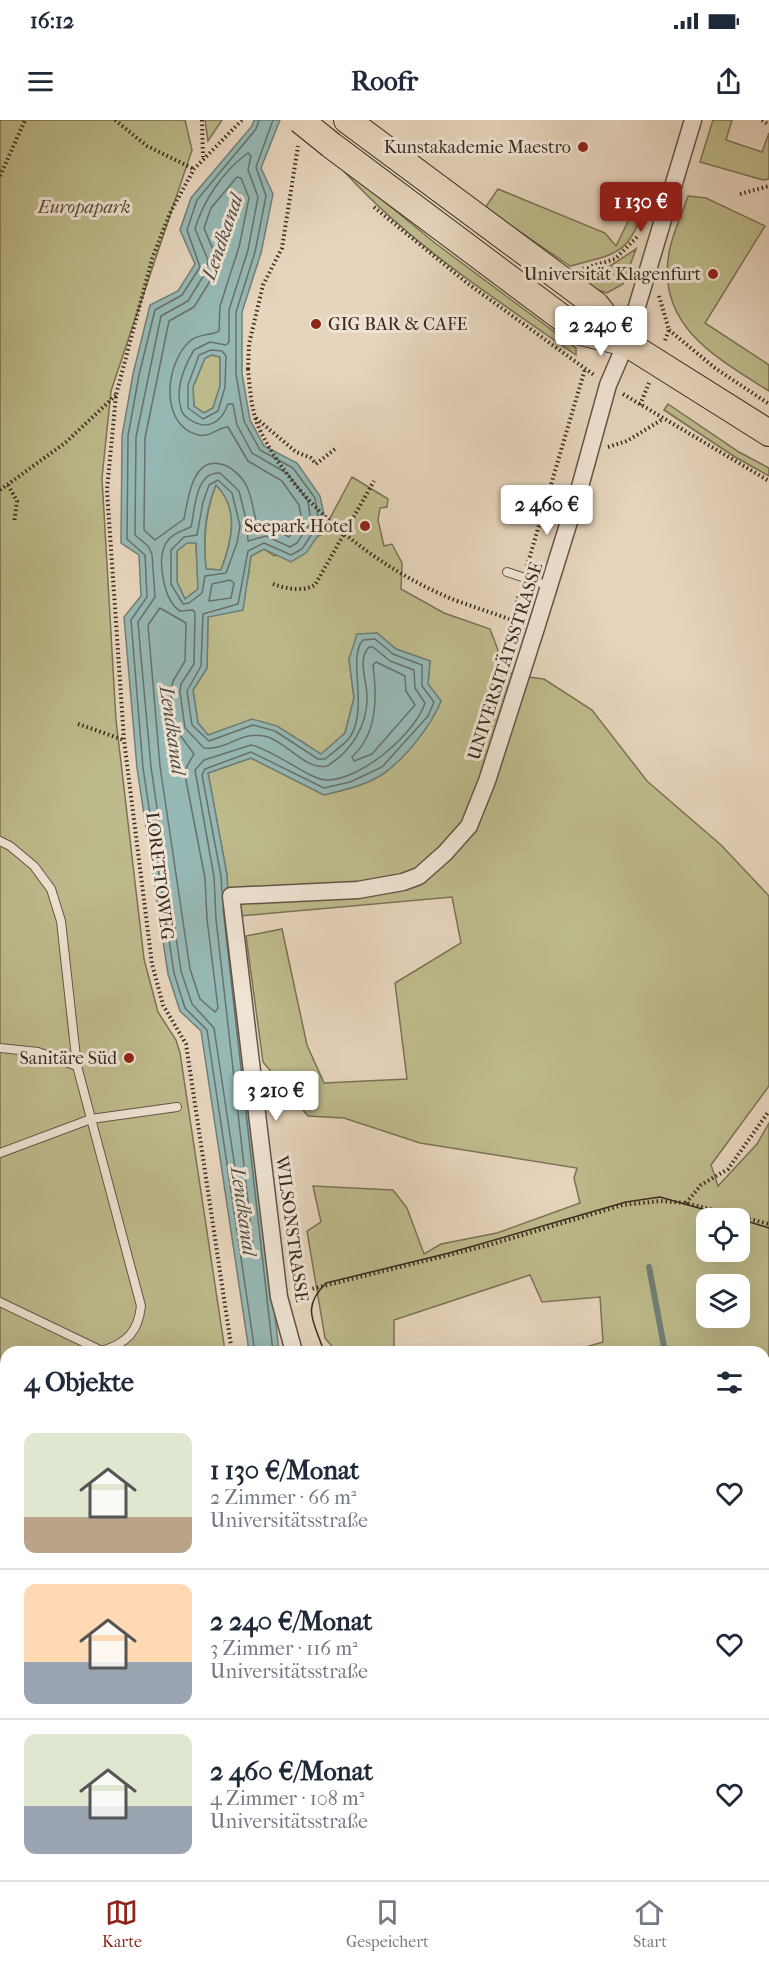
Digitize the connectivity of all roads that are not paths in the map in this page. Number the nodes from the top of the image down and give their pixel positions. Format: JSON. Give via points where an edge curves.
{"nodes":[{"id":1,"x":348,"y":120,"type":"edge"},
{"id":2,"x":693,"y":120,"type":"edge"},
{"id":3,"x":300,"y":130,"type":"edge"},
{"id":4,"x":626,"y":343,"type":"junction"},
{"id":5,"x":769,"y":433,"type":"edge"},
{"id":6,"x":507,"y":572,"type":"dead end"},
{"id":7,"x":549,"y":586,"type":"junction"},
{"id":8,"x":0,"y":841,"type":"edge"},
{"id":9,"x":231,"y":896,"type":"joint"},
{"id":10,"x":0,"y":1048,"type":"edge"},
{"id":11,"x":77,"y":1066,"type":"junction"},
{"id":12,"x":177,"y":1107,"type":"dead end"},
{"id":13,"x":91,"y":1119,"type":"junction"},
{"id":14,"x":0,"y":1154,"type":"edge"},
{"id":15,"x":0,"y":1302,"type":"edge"},
{"id":16,"x":92,"y":1346,"type":"edge"},
{"id":17,"x":114,"y":1346,"type":"edge"},
{"id":18,"x":292,"y":1346,"type":"edge"}],
"edges":[{"from":1,"to":4,"type":"main road","via":[[596,305]]},
{"from":2,"to":4,"type":"street","name":"UNIVERSITÄTSSTRASSE"},
{"from":3,"to":4,"type":"main road","bridge":true,"via":[[331,144],[581,332]]},
{"from":4,"to":5,"type":"main road"},
{"from":4,"to":7,"type":"street","name":"UNIVERSITÄTSSTRASSE","via":[[608,385]]},
{"from":6,"to":7,"type":"lane"},
{"from":7,"to":9,"type":"street","name":"UNIVERSITÄTSSTRASSE","via":[[487,781],[469,826],[445,853],[419,876],[358,890]]},
{"from":8,"to":11,"type":"lane","via":[[34,866],[51,889],[61,921]]},
{"from":9,"to":18,"type":"street","name":"WILSONSTRASSE","via":[[279,1297]]},
{"from":10,"to":11,"type":"lane","via":[[38,1052]]},
{"from":11,"to":13,"type":"lane"},
{"from":12,"to":13,"type":"lane"},
{"from":13,"to":14,"type":"lane"},
{"from":13,"to":17,"type":"lane","via":[[141,1306],[139,1323],[132,1335]]},
{"from":15,"to":16,"type":"lane"}]}
